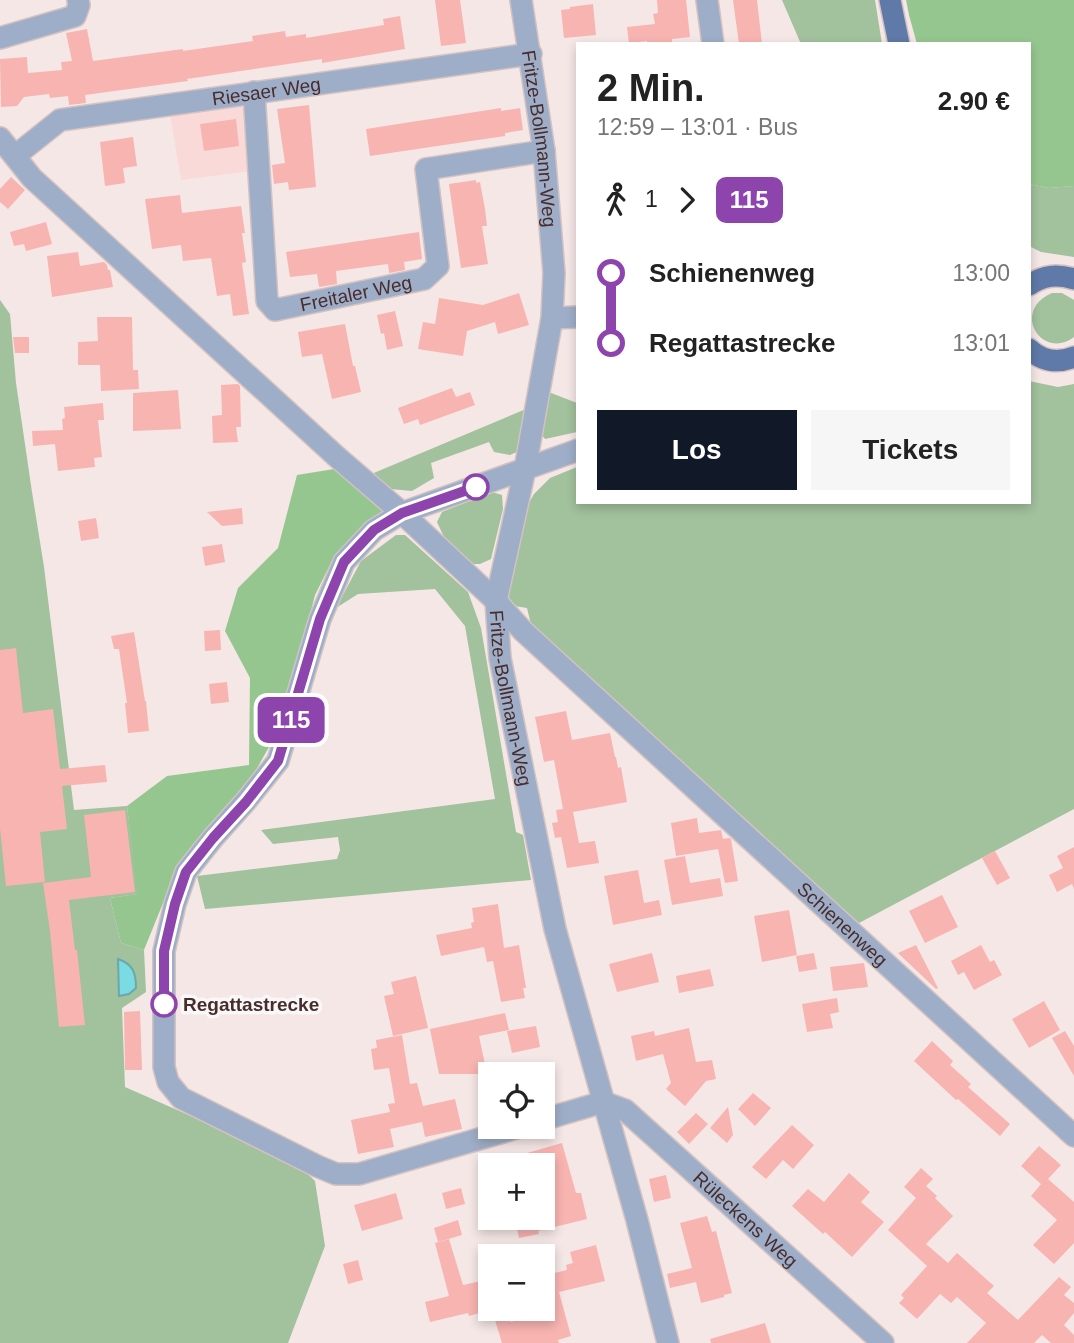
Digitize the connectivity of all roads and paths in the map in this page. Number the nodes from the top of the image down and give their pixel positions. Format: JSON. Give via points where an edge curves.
{"nodes":[{"id":1,"x":521,"y":0,"type":"edge"},
{"id":2,"x":707,"y":0,"type":"edge"},
{"id":3,"x":890,"y":0,"type":"edge"},
{"id":4,"x":77,"y":8,"type":"edge"},
{"id":5,"x":0,"y":38,"type":"edge"},
{"id":6,"x":713,"y":42,"type":"edge"},
{"id":7,"x":899,"y":42,"type":"edge"},
{"id":8,"x":531,"y":54,"type":"junction"},
{"id":9,"x":254,"y":92,"type":"junction"},
{"id":10,"x":0,"y":138,"type":"edge"},
{"id":11,"x":544,"y":151,"type":"junction"},
{"id":12,"x":15,"y":156,"type":"junction"},
{"id":13,"x":1074,"y":279,"type":"edge"},
{"id":14,"x":1031,"y":283,"type":"edge"},
{"id":15,"x":576,"y":317,"type":"edge"},
{"id":16,"x":552,"y":318,"type":"junction"},
{"id":17,"x":1031,"y":351,"type":"edge"},
{"id":18,"x":1074,"y":357,"type":"edge"},
{"id":19,"x":576,"y":451,"type":"edge"},
{"id":20,"x":525,"y":470,"type":"junction"},
{"id":21,"x":402,"y":513,"type":"junction"},
{"id":22,"x":496,"y":601,"type":"junction"},
{"id":23,"x":603,"y":1102,"type":"junction"},
{"id":24,"x":555,"y":1116,"type":"edge"},
{"id":25,"x":1074,"y":1136,"type":"edge"},
{"id":26,"x":479,"y":1139,"type":"edge"},
{"id":27,"x":668,"y":1343,"type":"edge"},
{"id":28,"x":883,"y":1343,"type":"edge"}],
"edges":[{"from":1,"to":8,"type":"street","name":"Fritze-Bollmann-Weg"},
{"from":2,"to":6,"type":"street"},
{"from":3,"to":7,"type":"main road"},
{"from":4,"to":5,"type":"street"},
{"from":8,"to":9,"type":"street","name":"Riesaer Weg"},
{"from":8,"to":11,"type":"street","name":"Fritze-Bollmann-Weg"},
{"from":9,"to":11,"type":"street","name":"Freitaler Weg","via":[[267,301],[275,310],[424,279],[438,266],[426,169]]},
{"from":9,"to":12,"type":"street","name":"Riesaer Weg","via":[[60,120]]},
{"from":10,"to":12,"type":"street","name":"Schienenweg"},
{"from":11,"to":16,"type":"street","name":"Fritze-Bollmann-Weg","via":[[554,272]]},
{"from":12,"to":21,"type":"street","name":"Schienenweg","via":[[32,178]]},
{"from":13,"to":14,"type":"main road","via":[[1051,276]]},
{"from":15,"to":16,"type":"street"},
{"from":16,"to":20,"type":"street","name":"Fritze-Bollmann-Weg"},
{"from":17,"to":18,"type":"main road","via":[[1047,360]]},
{"from":19,"to":20,"type":"street"},
{"from":20,"to":21,"type":"street"},
{"from":20,"to":22,"type":"street","name":"Fritze-Bollmann-Weg"},
{"from":21,"to":22,"type":"street","name":"Schienenweg"},
{"from":21,"to":26,"type":"street","via":[[374,530],[344,562],[320,619],[278,761],[186,872],[164,951],[164,1067],[168,1082],[181,1098],[336,1174],[359,1174]]},
{"from":22,"to":23,"type":"street","name":"Fritze-Bollmann-Weg","via":[[500,658],[555,929]]},
{"from":22,"to":25,"type":"street","name":"Schienenweg","via":[[523,631]]},
{"from":23,"to":24,"type":"street"},
{"from":23,"to":27,"type":"street","name":"Fritze-Bollmann-Weg"},
{"from":23,"to":28,"type":"street","name":"Rüleckens Weg","via":[[625,1110]]}]}
